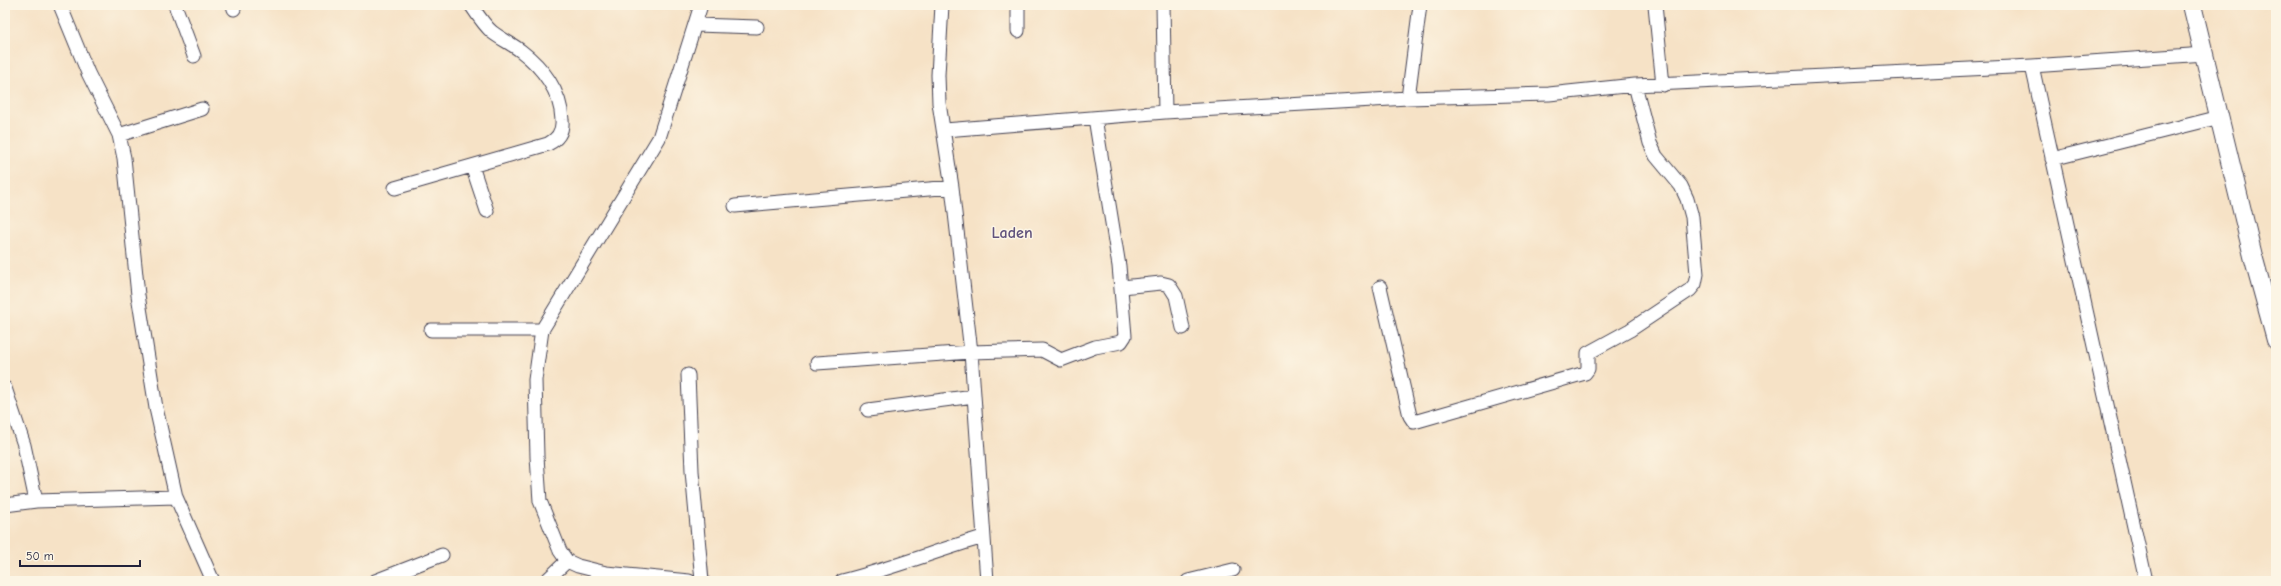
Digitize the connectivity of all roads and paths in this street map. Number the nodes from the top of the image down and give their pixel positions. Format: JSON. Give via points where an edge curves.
{"nodes":[{"id":1,"x":61,"y":5,"type":"edge"},
{"id":2,"x":175,"y":5,"type":"edge"},
{"id":3,"x":471,"y":5,"type":"edge"},
{"id":4,"x":701,"y":5,"type":"edge"},
{"id":5,"x":942,"y":5,"type":"edge"},
{"id":6,"x":1018,"y":5,"type":"edge"},
{"id":7,"x":1163,"y":5,"type":"edge"},
{"id":8,"x":1420,"y":5,"type":"edge"},
{"id":9,"x":1655,"y":5,"type":"edge"},
{"id":10,"x":2192,"y":5,"type":"edge"},
{"id":11,"x":696,"y":25,"type":"junction"},
{"id":12,"x":757,"y":27,"type":"dead end"},
{"id":13,"x":1018,"y":31,"type":"dead end"},
{"id":14,"x":2205,"y":54,"type":"junction"},
{"id":15,"x":194,"y":56,"type":"dead end"},
{"id":16,"x":2032,"y":66,"type":"junction"},
{"id":17,"x":1635,"y":85,"type":"junction"},
{"id":18,"x":1663,"y":85,"type":"junction"},
{"id":19,"x":1408,"y":98,"type":"junction"},
{"id":20,"x":202,"y":109,"type":"dead end"},
{"id":21,"x":1165,"y":112,"type":"junction"},
{"id":22,"x":1095,"y":118,"type":"junction"},
{"id":23,"x":2220,"y":118,"type":"junction"},
{"id":24,"x":945,"y":130,"type":"junction"},
{"id":25,"x":119,"y":135,"type":"junction"},
{"id":26,"x":2052,"y":159,"type":"junction"},
{"id":27,"x":472,"y":166,"type":"junction"},
{"id":28,"x":952,"y":187,"type":"junction"},
{"id":29,"x":395,"y":188,"type":"dead end"},
{"id":30,"x":735,"y":206,"type":"dead end"},
{"id":31,"x":487,"y":211,"type":"dead end"},
{"id":32,"x":1122,"y":287,"type":"junction"},
{"id":33,"x":1380,"y":287,"type":"dead end"},
{"id":34,"x":1184,"y":328,"type":"dead end"},
{"id":35,"x":431,"y":330,"type":"dead end"},
{"id":36,"x":542,"y":330,"type":"junction"},
{"id":37,"x":2276,"y":340,"type":"edge"},
{"id":38,"x":971,"y":352,"type":"junction"},
{"id":39,"x":817,"y":363,"type":"dead end"},
{"id":40,"x":688,"y":375,"type":"dead end"},
{"id":41,"x":5,"y":388,"type":"edge"},
{"id":42,"x":974,"y":396,"type":"junction"},
{"id":43,"x":868,"y":410,"type":"dead end"},
{"id":44,"x":176,"y":497,"type":"junction"},
{"id":45,"x":36,"y":501,"type":"junction"},
{"id":46,"x":5,"y":505,"type":"edge"},
{"id":47,"x":983,"y":537,"type":"junction"},
{"id":48,"x":442,"y":556,"type":"dead end"},
{"id":49,"x":567,"y":561,"type":"junction"},
{"id":50,"x":1233,"y":570,"type":"dead end"},
{"id":51,"x":668,"y":580,"type":"edge"},
{"id":52,"x":213,"y":581,"type":"edge"},
{"id":53,"x":375,"y":581,"type":"edge"},
{"id":54,"x":546,"y":581,"type":"edge"},
{"id":55,"x":689,"y":581,"type":"edge"},
{"id":56,"x":702,"y":581,"type":"edge"},
{"id":57,"x":842,"y":581,"type":"edge"},
{"id":58,"x":987,"y":581,"type":"edge"},
{"id":59,"x":1188,"y":581,"type":"edge"},
{"id":60,"x":2146,"y":581,"type":"edge"}],
"edges":[{"from":1,"to":25,"type":"street","via":[[88,73]]},
{"from":2,"to":15,"type":"street"},
{"from":3,"to":27,"type":"street","via":[[492,32],[521,50],[543,70],[558,98],[563,126],[556,140],[548,144]]},
{"from":4,"to":11,"type":"street"},
{"from":5,"to":24,"type":"street","via":[[938,75],[939,103]]},
{"from":6,"to":13,"type":"street"},
{"from":7,"to":21,"type":"street"},
{"from":8,"to":19,"type":"street"},
{"from":9,"to":18,"type":"street"},
{"from":10,"to":14,"type":"main road"},
{"from":11,"to":12,"type":"street"},
{"from":11,"to":36,"type":"street","via":[[659,138]]},
{"from":14,"to":16,"type":"street"},
{"from":14,"to":23,"type":"main road"},
{"from":16,"to":18,"type":"street"},
{"from":16,"to":26,"type":"street"},
{"from":17,"to":18,"type":"street"},
{"from":17,"to":19,"type":"street","via":[[1549,94]]},
{"from":17,"to":33,"type":"street","via":[[1650,143],[1656,156],[1681,186],[1692,216],[1697,274],[1690,290],[1630,330],[1588,353],[1588,369],[1585,373],[1414,422],[1410,416]]},
{"from":19,"to":21,"type":"street"},
{"from":20,"to":25,"type":"street"},
{"from":21,"to":22,"type":"street"},
{"from":22,"to":24,"type":"street"},
{"from":22,"to":32,"type":"street"},
{"from":23,"to":26,"type":"street"},
{"from":23,"to":37,"type":"main road"},
{"from":24,"to":28,"type":"street"},
{"from":25,"to":44,"type":"street","via":[[124,158],[138,295],[156,408]]},
{"from":26,"to":60,"type":"street"},
{"from":27,"to":29,"type":"street"},
{"from":27,"to":31,"type":"street"},
{"from":28,"to":30,"type":"street"},
{"from":28,"to":38,"type":"street"},
{"from":32,"to":34,"type":"street","via":[[1161,283],[1169,285],[1176,296]]},
{"from":32,"to":38,"type":"street","via":[[1125,336],[1118,343],[1095,347],[1062,360],[1042,350]]},
{"from":35,"to":36,"type":"street"},
{"from":36,"to":49,"type":"street","via":[[535,380],[540,501]]},
{"from":38,"to":39,"type":"street"},
{"from":38,"to":42,"type":"street"},
{"from":40,"to":56,"type":"street","via":[[692,471]]},
{"from":41,"to":45,"type":"street","via":[[24,445]]},
{"from":42,"to":43,"type":"street"},
{"from":42,"to":47,"type":"street"},
{"from":44,"to":45,"type":"street"},
{"from":44,"to":52,"type":"street"},
{"from":45,"to":46,"type":"street"},
{"from":47,"to":57,"type":"street","via":[[875,573]]},
{"from":47,"to":58,"type":"street"},
{"from":48,"to":53,"type":"street"},
{"from":49,"to":51,"type":"street","via":[[606,573]]},
{"from":49,"to":54,"type":"street"},
{"from":50,"to":59,"type":"street"},
{"from":51,"to":55,"type":"street"}]}
